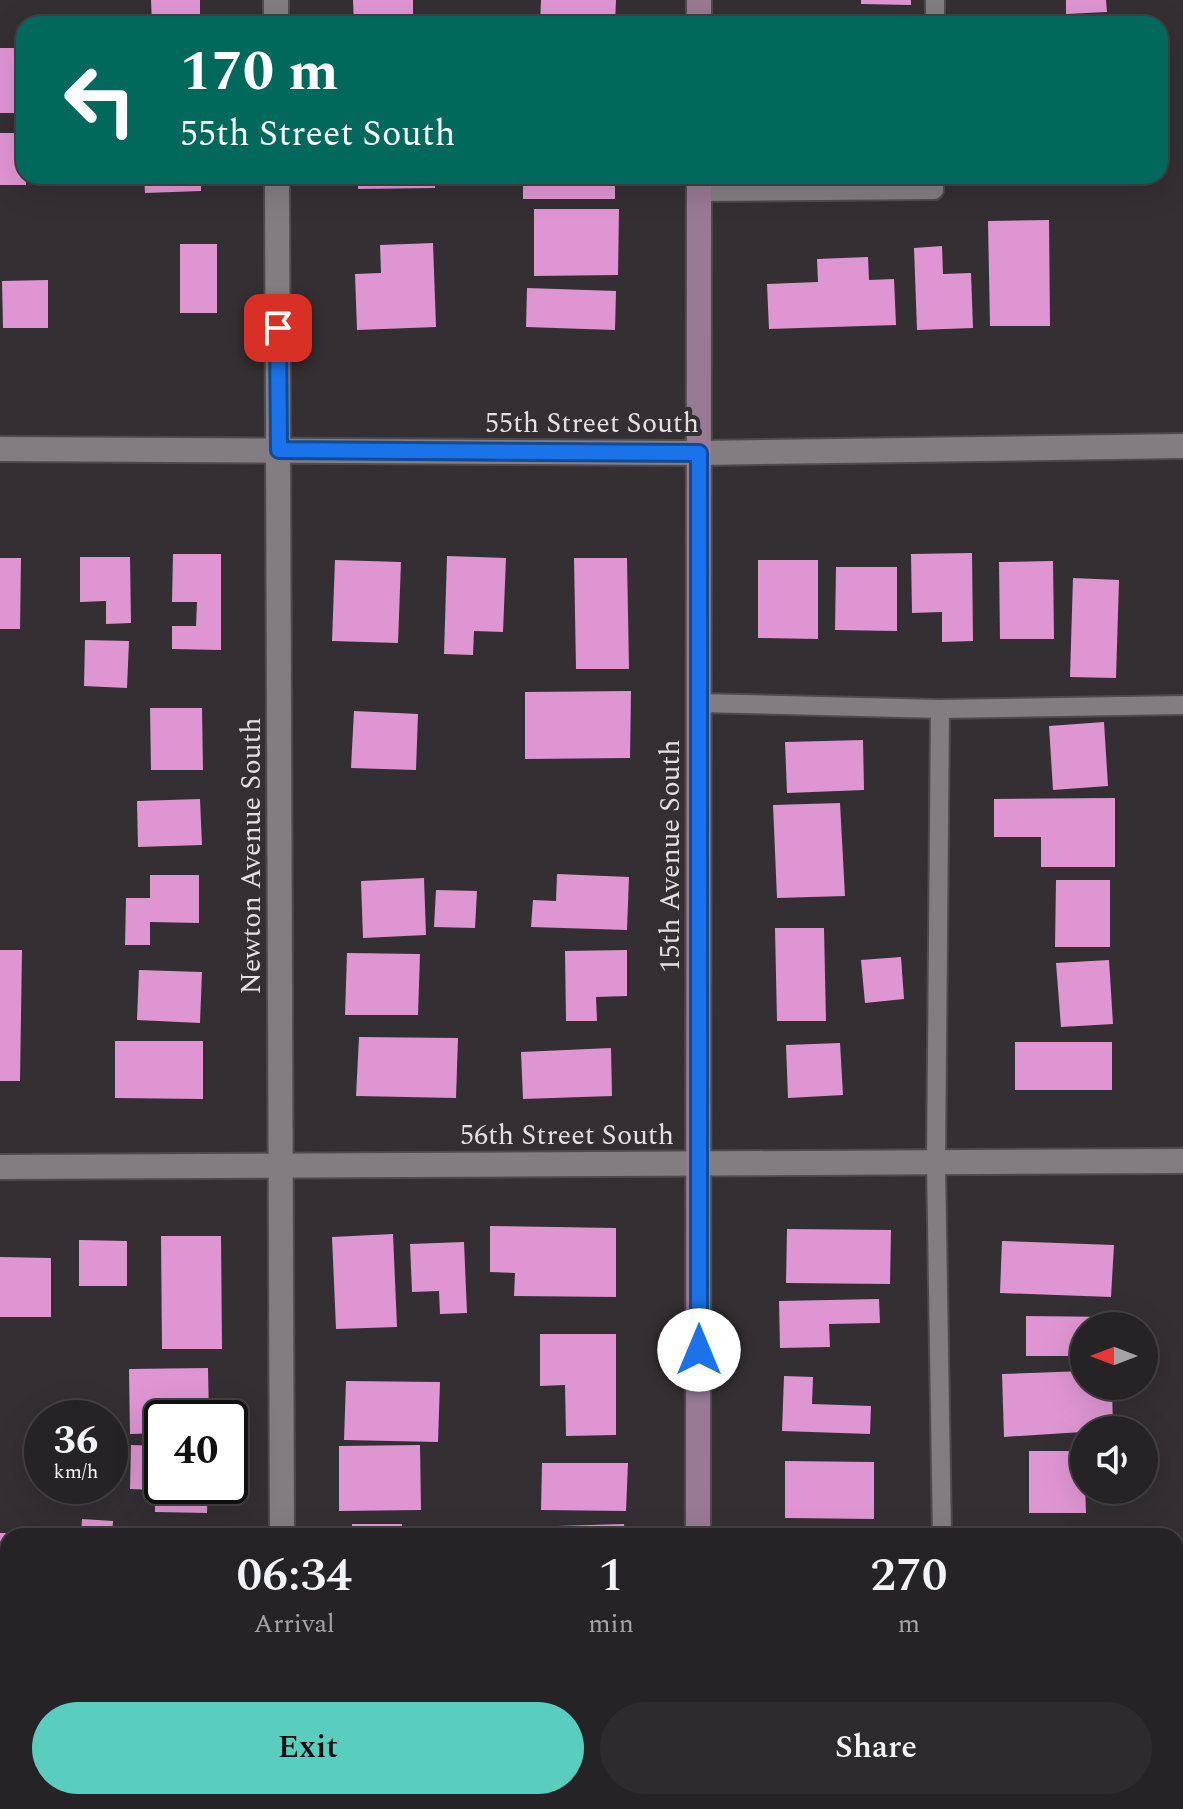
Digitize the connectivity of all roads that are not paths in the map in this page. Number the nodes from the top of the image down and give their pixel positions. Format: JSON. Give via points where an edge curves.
{"nodes":[{"id":1,"x":277,"y":184,"type":"edge"},
{"id":2,"x":699,"y":184,"type":"edge"},
{"id":3,"x":934,"y":184,"type":"edge"},
{"id":4,"x":1183,"y":446,"type":"edge"},
{"id":5,"x":0,"y":449,"type":"edge"},
{"id":6,"x":279,"y":450,"type":"junction"},
{"id":7,"x":699,"y":453,"type":"junction"},
{"id":8,"x":699,"y":703,"type":"junction"},
{"id":9,"x":1183,"y":705,"type":"edge"},
{"id":10,"x":940,"y":709,"type":"junction"},
{"id":11,"x":1183,"y":1161,"type":"edge"},
{"id":12,"x":936,"y":1163,"type":"junction"},
{"id":13,"x":700,"y":1164,"type":"junction"},
{"id":14,"x":280,"y":1165,"type":"junction"},
{"id":15,"x":0,"y":1167,"type":"edge"},
{"id":16,"x":282,"y":1528,"type":"edge"},
{"id":17,"x":698,"y":1528,"type":"edge"},
{"id":18,"x":942,"y":1528,"type":"edge"}],
"edges":[{"from":1,"to":6,"type":"street","name":"Newton Avenue South"},
{"from":2,"to":3,"type":"lane","via":[[934,190]]},
{"from":2,"to":7,"type":"street","name":"15th Avenue South"},
{"from":4,"to":7,"type":"street","name":"55th Street South"},
{"from":5,"to":6,"type":"street","name":"55th Street South"},
{"from":6,"to":7,"type":"street","name":"55th Street South"},
{"from":6,"to":14,"type":"street","name":"Newton Avenue South"},
{"from":7,"to":8,"type":"street","name":"15th Avenue South"},
{"from":8,"to":10,"type":"lane"},
{"from":8,"to":13,"type":"street","name":"15th Avenue South"},
{"from":9,"to":10,"type":"lane"},
{"from":10,"to":12,"type":"lane"},
{"from":11,"to":12,"type":"street","name":"56th Street South"},
{"from":12,"to":13,"type":"street","name":"56th Street South"},
{"from":12,"to":18,"type":"lane"},
{"from":13,"to":14,"type":"street","name":"56th Street South"},
{"from":13,"to":17,"type":"street","name":"15th Avenue South"},
{"from":14,"to":15,"type":"street","name":"56th Street South"},
{"from":14,"to":16,"type":"street","name":"Newton Avenue South"}]}
